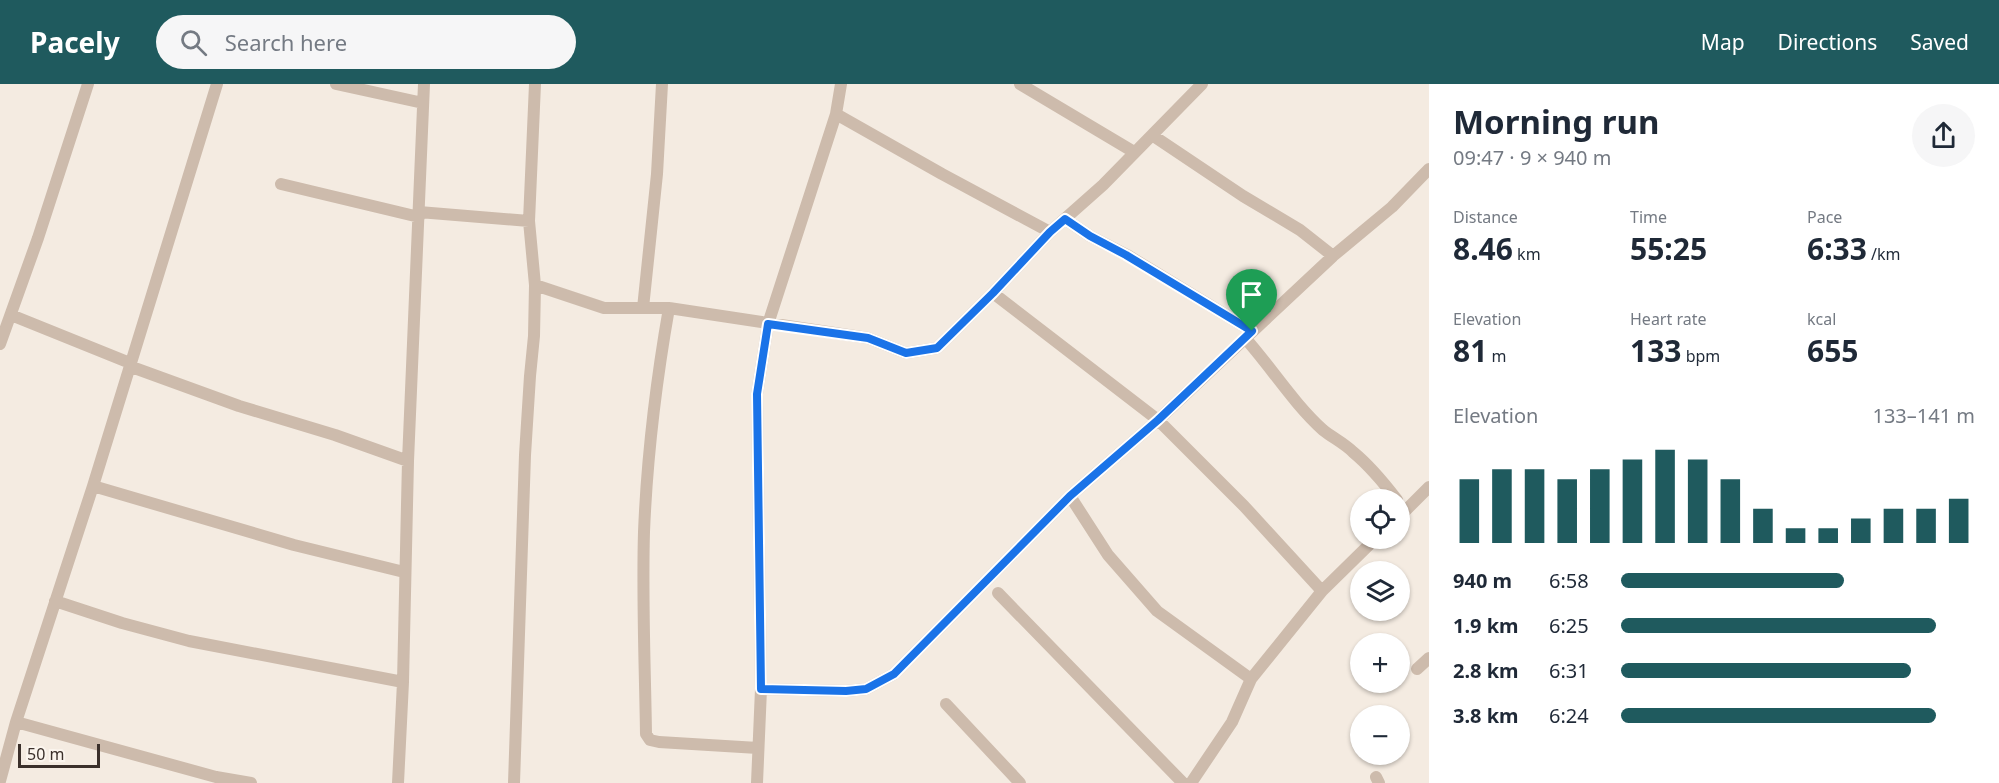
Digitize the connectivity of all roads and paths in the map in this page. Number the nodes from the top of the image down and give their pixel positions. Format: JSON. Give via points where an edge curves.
{"nodes":[{"id":1,"x":88,"y":84,"type":"edge"},
{"id":2,"x":217,"y":84,"type":"edge"},
{"id":3,"x":336,"y":84,"type":"edge"},
{"id":4,"x":424,"y":84,"type":"edge"},
{"id":5,"x":535,"y":84,"type":"edge"},
{"id":6,"x":662,"y":84,"type":"edge"},
{"id":7,"x":841,"y":84,"type":"edge"},
{"id":8,"x":1020,"y":84,"type":"edge"},
{"id":9,"x":1202,"y":84,"type":"edge"},
{"id":10,"x":423,"y":103,"type":"junction"},
{"id":11,"x":836,"y":114,"type":"junction"},
{"id":12,"x":1152,"y":135,"type":"junction"},
{"id":13,"x":1134,"y":152,"type":"junction"},
{"id":14,"x":1429,"y":169,"type":"edge"},
{"id":15,"x":281,"y":184,"type":"dead end"},
{"id":16,"x":419,"y":215,"type":"junction"},
{"id":17,"x":1065,"y":219,"type":"junction"},
{"id":18,"x":529,"y":220,"type":"junction"},
{"id":19,"x":1050,"y":232,"type":"junction"},
{"id":20,"x":1333,"y":256,"type":"junction"},
{"id":21,"x":535,"y":285,"type":"junction"},
{"id":22,"x":993,"y":293,"type":"junction"},
{"id":23,"x":644,"y":308,"type":"junction"},
{"id":24,"x":669,"y":308,"type":"junction"},
{"id":25,"x":11,"y":315,"type":"junction"},
{"id":26,"x":768,"y":324,"type":"junction"},
{"id":27,"x":1249,"y":334,"type":"junction"},
{"id":28,"x":0,"y":344,"type":"edge"},
{"id":29,"x":130,"y":364,"type":"junction"},
{"id":30,"x":1158,"y":420,"type":"junction"},
{"id":31,"x":408,"y":461,"type":"junction"},
{"id":32,"x":93,"y":486,"type":"junction"},
{"id":33,"x":1429,"y":487,"type":"edge"},
{"id":34,"x":1387,"y":489,"type":"edge"},
{"id":35,"x":1070,"y":496,"type":"junction"},
{"id":36,"x":1410,"y":500,"type":"edge"},
{"id":37,"x":1365,"y":549,"type":"edge"},
{"id":38,"x":404,"y":572,"type":"junction"},
{"id":39,"x":1322,"y":591,"type":"junction"},
{"id":40,"x":998,"y":592,"type":"dead end"},
{"id":41,"x":55,"y":601,"type":"junction"},
{"id":42,"x":1429,"y":658,"type":"edge"},
{"id":43,"x":1417,"y":669,"type":"dead end"},
{"id":44,"x":1251,"y":679,"type":"junction"},
{"id":45,"x":403,"y":682,"type":"junction"},
{"id":46,"x":761,"y":689,"type":"junction"},
{"id":47,"x":946,"y":704,"type":"dead end"},
{"id":48,"x":16,"y":722,"type":"junction"},
{"id":49,"x":758,"y":748,"type":"junction"},
{"id":50,"x":0,"y":781,"type":"edge"},
{"id":51,"x":251,"y":783,"type":"edge"},
{"id":52,"x":398,"y":783,"type":"edge"},
{"id":53,"x":514,"y":783,"type":"edge"},
{"id":54,"x":757,"y":783,"type":"edge"},
{"id":55,"x":1020,"y":783,"type":"edge"},
{"id":56,"x":1183,"y":783,"type":"edge"},
{"id":57,"x":1191,"y":783,"type":"edge"}],
"edges":[{"from":1,"to":25,"type":"street"},
{"from":2,"to":29,"type":"street"},
{"from":3,"to":10,"type":"street"},
{"from":4,"to":10,"type":"street"},
{"from":5,"to":18,"type":"street"},
{"from":6,"to":23,"type":"street"},
{"from":7,"to":11,"type":"street"},
{"from":8,"to":13,"type":"street"},
{"from":9,"to":12,"type":"street"},
{"from":10,"to":16,"type":"street"},
{"from":11,"to":19,"type":"street"},
{"from":11,"to":26,"type":"street"},
{"from":12,"to":13,"type":"street"},
{"from":12,"to":20,"type":"street","via":[[1300,230]]},
{"from":13,"to":17,"type":"street"},
{"from":14,"to":20,"type":"street","via":[[1392,207]]},
{"from":15,"to":16,"type":"street"},
{"from":16,"to":18,"type":"street"},
{"from":16,"to":31,"type":"street"},
{"from":17,"to":19,"type":"street"},
{"from":17,"to":27,"type":"street"},
{"from":18,"to":21,"type":"street"},
{"from":19,"to":22,"type":"street"},
{"from":20,"to":27,"type":"street"},
{"from":21,"to":23,"type":"street","via":[[604,308]]},
{"from":21,"to":53,"type":"street"},
{"from":22,"to":26,"type":"street","via":[[937,348],[906,353],[868,338]]},
{"from":22,"to":30,"type":"street"},
{"from":23,"to":24,"type":"street"},
{"from":24,"to":26,"type":"street"},
{"from":24,"to":49,"type":"street","via":[[659,364],[644,531],[646,734],[659,742]]},
{"from":25,"to":28,"type":"street"},
{"from":25,"to":29,"type":"street"},
{"from":26,"to":46,"type":"street","via":[[757,394]]},
{"from":27,"to":30,"type":"street"},
{"from":27,"to":34,"type":"street","via":[[1300,406],[1323,430],[1353,451]]},
{"from":29,"to":31,"type":"street","via":[[239,406]]},
{"from":29,"to":32,"type":"street"},
{"from":30,"to":35,"type":"street"},
{"from":30,"to":39,"type":"street"},
{"from":31,"to":38,"type":"street"},
{"from":32,"to":38,"type":"street"},
{"from":32,"to":41,"type":"street"},
{"from":33,"to":36,"type":"street"},
{"from":35,"to":44,"type":"street","via":[[1108,555],[1157,611]]},
{"from":35,"to":46,"type":"street","via":[[894,674],[866,689]]},
{"from":37,"to":39,"type":"street"},
{"from":38,"to":45,"type":"street"},
{"from":39,"to":44,"type":"street"},
{"from":40,"to":56,"type":"street"},
{"from":41,"to":45,"type":"street","via":[[189,640]]},
{"from":41,"to":48,"type":"street"},
{"from":42,"to":43,"type":"street"},
{"from":44,"to":57,"type":"street","via":[[1232,722]]},
{"from":45,"to":52,"type":"street"},
{"from":46,"to":49,"type":"street"},
{"from":47,"to":55,"type":"street"},
{"from":48,"to":50,"type":"street"},
{"from":48,"to":51,"type":"street"},
{"from":49,"to":54,"type":"street"}]}
